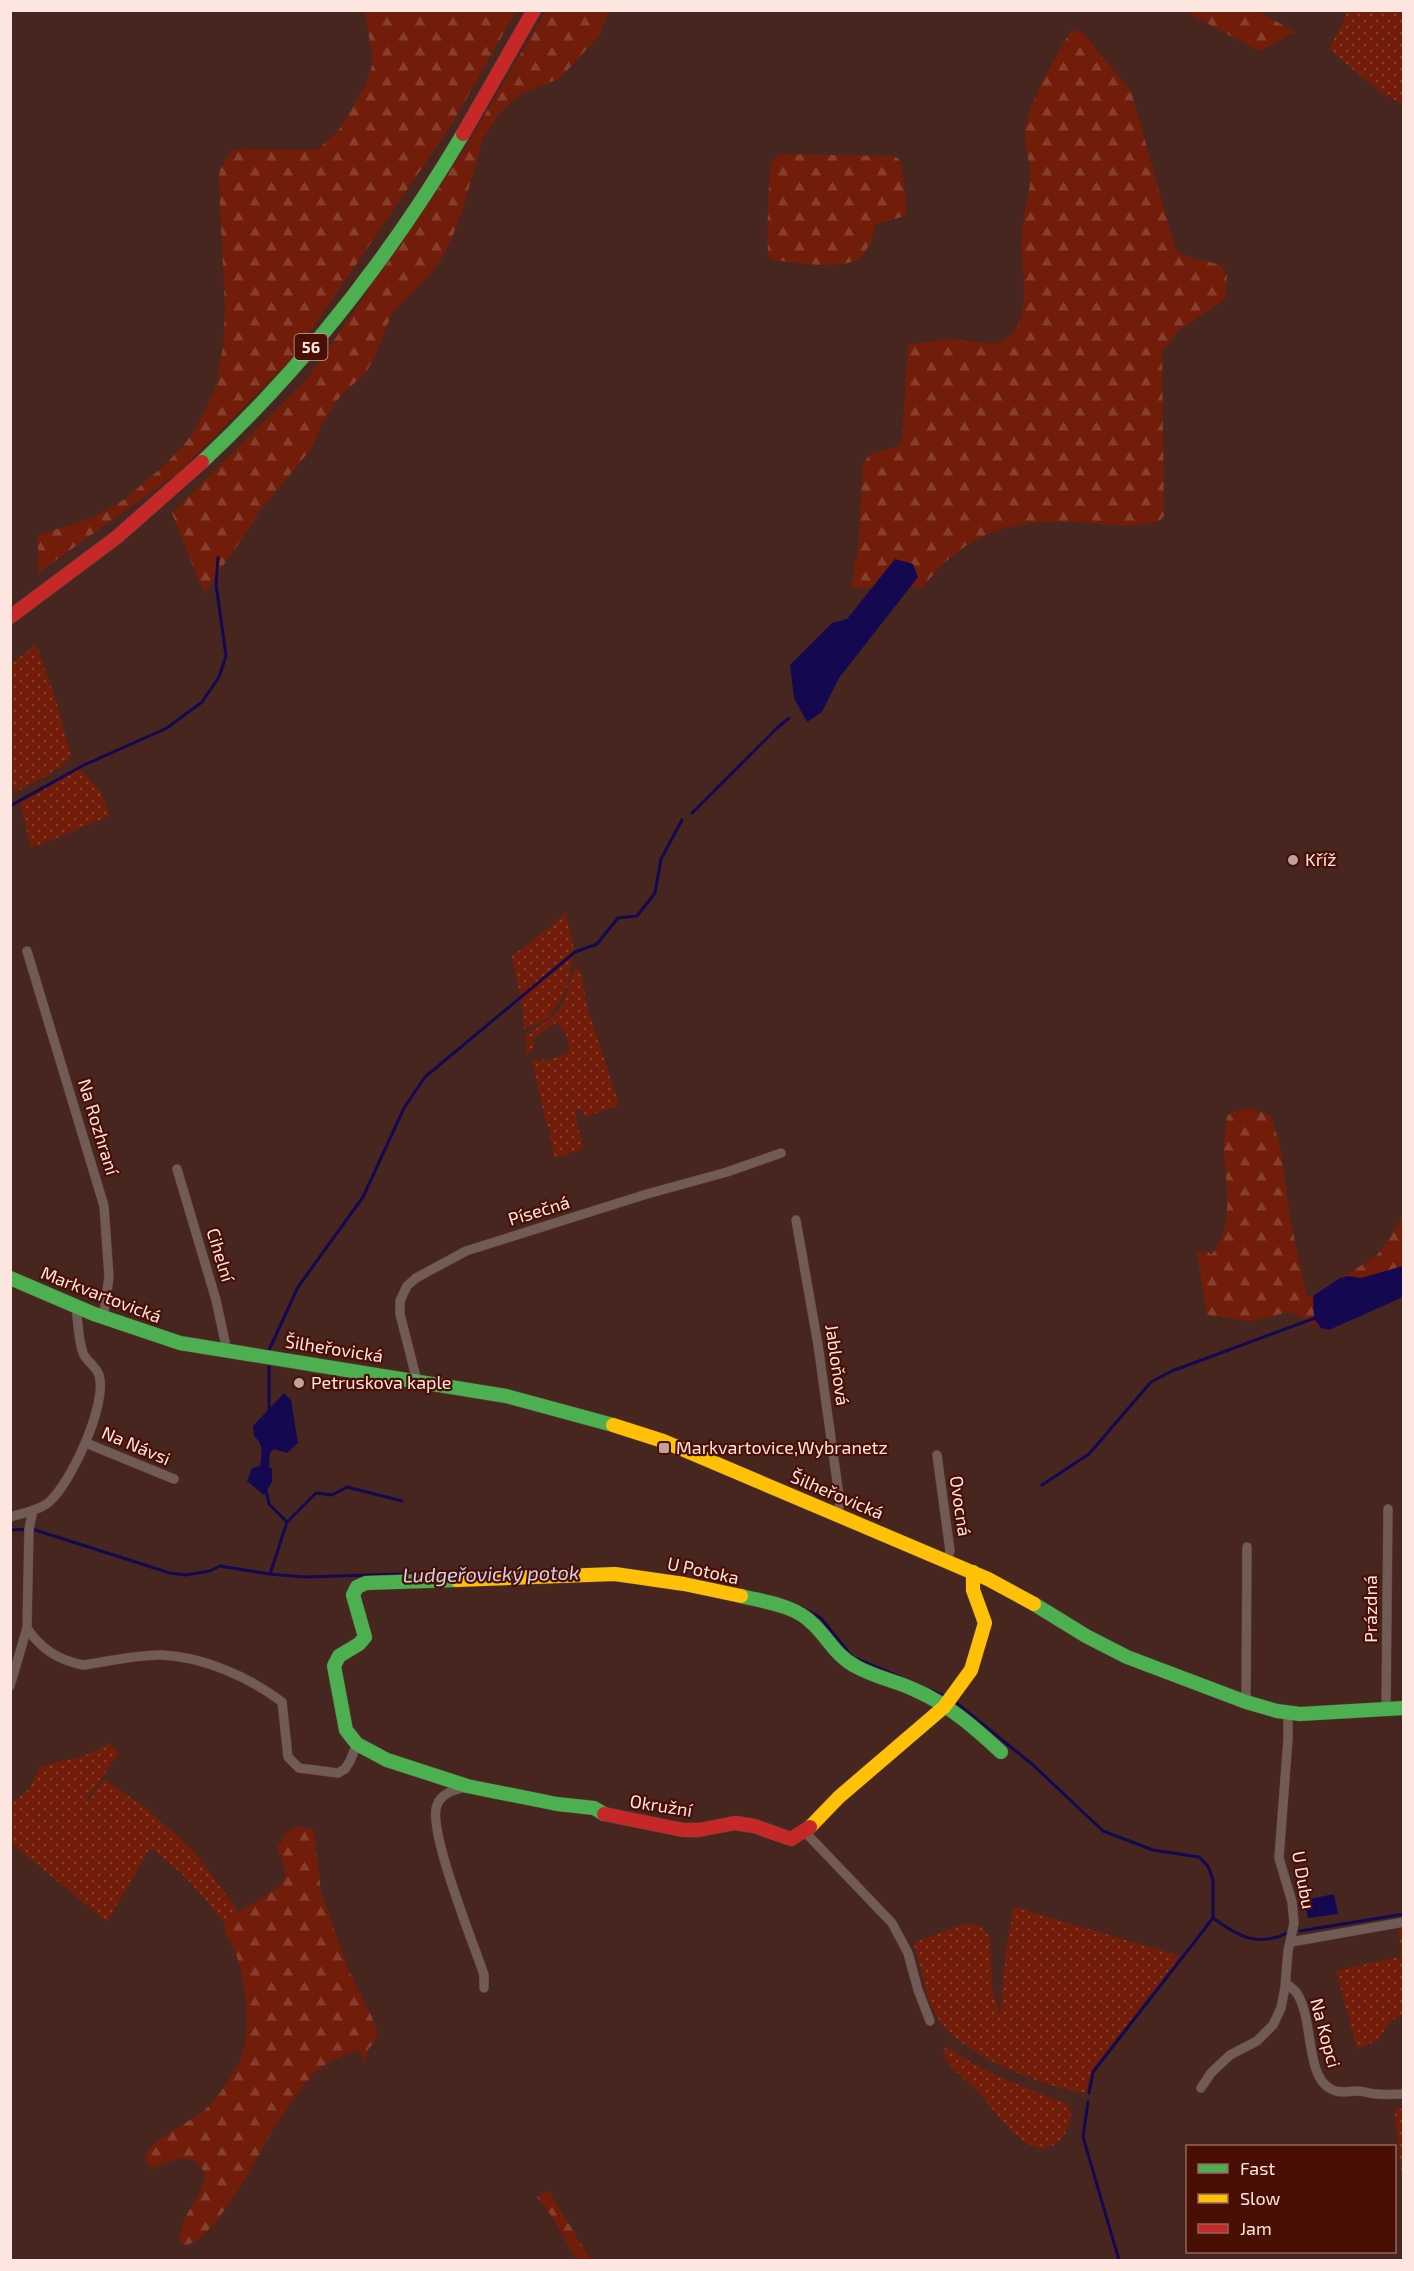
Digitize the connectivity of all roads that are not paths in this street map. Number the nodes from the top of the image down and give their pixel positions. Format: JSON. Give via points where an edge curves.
{"nodes":[{"id":1,"x":534,"y":10,"type":"edge"},
{"id":2,"x":10,"y":617,"type":"edge"},
{"id":3,"x":27,"y":951,"type":"dead end"},
{"id":4,"x":781,"y":1153,"type":"dead end"},
{"id":5,"x":177,"y":1169,"type":"dead end"},
{"id":6,"x":796,"y":1220,"type":"dead end"},
{"id":7,"x":10,"y":1278,"type":"edge"},
{"id":8,"x":76,"y":1306,"type":"junction"},
{"id":9,"x":103,"y":1318,"type":"junction"},
{"id":10,"x":180,"y":1343,"type":"joint"},
{"id":11,"x":227,"y":1351,"type":"junction"},
{"id":12,"x":417,"y":1381,"type":"junction"},
{"id":13,"x":86,"y":1443,"type":"junction"},
{"id":14,"x":937,"y":1455,"type":"dead end"},
{"id":15,"x":174,"y":1479,"type":"dead end"},
{"id":16,"x":1388,"y":1509,"type":"dead end"},
{"id":17,"x":33,"y":1510,"type":"junction"},
{"id":18,"x":837,"y":1514,"type":"junction"},
{"id":19,"x":10,"y":1517,"type":"edge"},
{"id":20,"x":1247,"y":1547,"type":"dead end"},
{"id":21,"x":947,"y":1561,"type":"junction"},
{"id":22,"x":973,"y":1572,"type":"junction"},
{"id":23,"x":27,"y":1628,"type":"junction"},
{"id":24,"x":10,"y":1686,"type":"edge"},
{"id":25,"x":1246,"y":1702,"type":"junction"},
{"id":26,"x":944,"y":1707,"type":"junction"},
{"id":27,"x":1404,"y":1708,"type":"edge"},
{"id":28,"x":1386,"y":1709,"type":"junction"},
{"id":29,"x":1287,"y":1713,"type":"junction"},
{"id":30,"x":357,"y":1744,"type":"junction"},
{"id":31,"x":1001,"y":1752,"type":"dead end"},
{"id":32,"x":467,"y":1786,"type":"junction"},
{"id":33,"x":805,"y":1832,"type":"junction"},
{"id":34,"x":1404,"y":1922,"type":"edge"},
{"id":35,"x":1291,"y":1942,"type":"junction"},
{"id":36,"x":1286,"y":1983,"type":"junction"},
{"id":37,"x":484,"y":1988,"type":"dead end"},
{"id":38,"x":930,"y":2021,"type":"dead end"},
{"id":39,"x":1201,"y":2088,"type":"dead end"},
{"id":40,"x":1404,"y":2094,"type":"edge"}],
"edges":[{"from":1,"to":2,"type":"street","number":"56","via":[[435,181],[380,261],[318,338],[240,425],[184,478],[107,546]]},
{"from":3,"to":9,"type":"street","name":"Na Rozhraní","via":[[104,1206],[109,1276]]},
{"from":4,"to":12,"type":"street","name":"Písečná","via":[[466,1251],[416,1278],[400,1300],[400,1314]]},
{"from":5,"to":11,"type":"street","name":"Cihelní","via":[[221,1317]]},
{"from":6,"to":18,"type":"street","name":"Jabloňová","via":[[818,1345],[840,1503]]},
{"from":7,"to":8,"type":"street","name":"Markvartovická"},
{"from":8,"to":9,"type":"street","name":"Markvartovická"},
{"from":8,"to":13,"type":"street","name":"Na Návsi","via":[[83,1354],[99,1374],[100,1391]]},
{"from":9,"to":10,"type":"street","name":"Markvartovická"},
{"from":10,"to":11,"type":"street","name":"Šilheřovická"},
{"from":11,"to":12,"type":"street","name":"Šilheřovická"},
{"from":12,"to":18,"type":"street","name":"Šilheřovická","via":[[506,1396],[602,1421],[663,1441]]},
{"from":13,"to":15,"type":"street","name":"Na Návsi"},
{"from":13,"to":17,"type":"street","name":"Na Návsi","via":[[60,1491],[47,1504]]},
{"from":14,"to":21,"type":"street","name":"Ovocná","via":[[950,1551]]},
{"from":16,"to":28,"type":"street","name":"Prázdná"},
{"from":17,"to":19,"type":"street","name":"Na Návsi"},
{"from":17,"to":23,"type":"street","via":[[29,1529]]},
{"from":18,"to":21,"type":"street","name":"Šilheřovická"},
{"from":20,"to":25,"type":"street"},
{"from":21,"to":22,"type":"street","name":"Šilheřovická"},
{"from":22,"to":25,"type":"street","name":"Šilheřovická","via":[[1017,1593],[1127,1658]]},
{"from":22,"to":26,"type":"street","via":[[973,1590],[985,1623],[971,1671]]},
{"from":23,"to":24,"type":"street"},
{"from":23,"to":30,"type":"street","via":[[50,1653],[77,1664],[161,1655],[207,1664],[254,1683],[282,1702],[288,1757],[299,1768],[338,1773],[345,1769]]},
{"from":25,"to":29,"type":"street","name":"Šilheřovická"},
{"from":26,"to":30,"type":"street","name":"U Potoka","via":[[921,1692],[854,1666],[809,1618],[772,1604],[615,1574],[366,1583],[353,1594],[365,1637],[339,1656],[334,1666],[346,1730]]},
{"from":26,"to":31,"type":"street","name":"U Potoka"},
{"from":26,"to":33,"type":"street","via":[[838,1797]]},
{"from":27,"to":28,"type":"street","name":"Šilheřovická"},
{"from":28,"to":29,"type":"street","name":"Šilheřovická"},
{"from":29,"to":35,"type":"street","name":"U Dubu","via":[[1280,1858],[1292,1902]]},
{"from":30,"to":32,"type":"street","name":"Okružní","via":[[387,1760]]},
{"from":32,"to":33,"type":"street","name":"Okružní","via":[[594,1808],[608,1816],[682,1830],[735,1823],[791,1839]]},
{"from":32,"to":37,"type":"street","via":[[446,1793],[437,1803],[435,1814],[456,1898],[484,1975]]},
{"from":33,"to":38,"type":"street","via":[[892,1923],[908,1953]]},
{"from":34,"to":35,"type":"street"},
{"from":35,"to":36,"type":"street","name":"U Dubu"},
{"from":36,"to":39,"type":"street","name":"U Dubu","via":[[1273,2025],[1257,2042],[1230,2055]]},
{"from":36,"to":40,"type":"street","name":"Na Kopci","via":[[1301,2002],[1316,2071],[1323,2084],[1346,2092]]}]}
